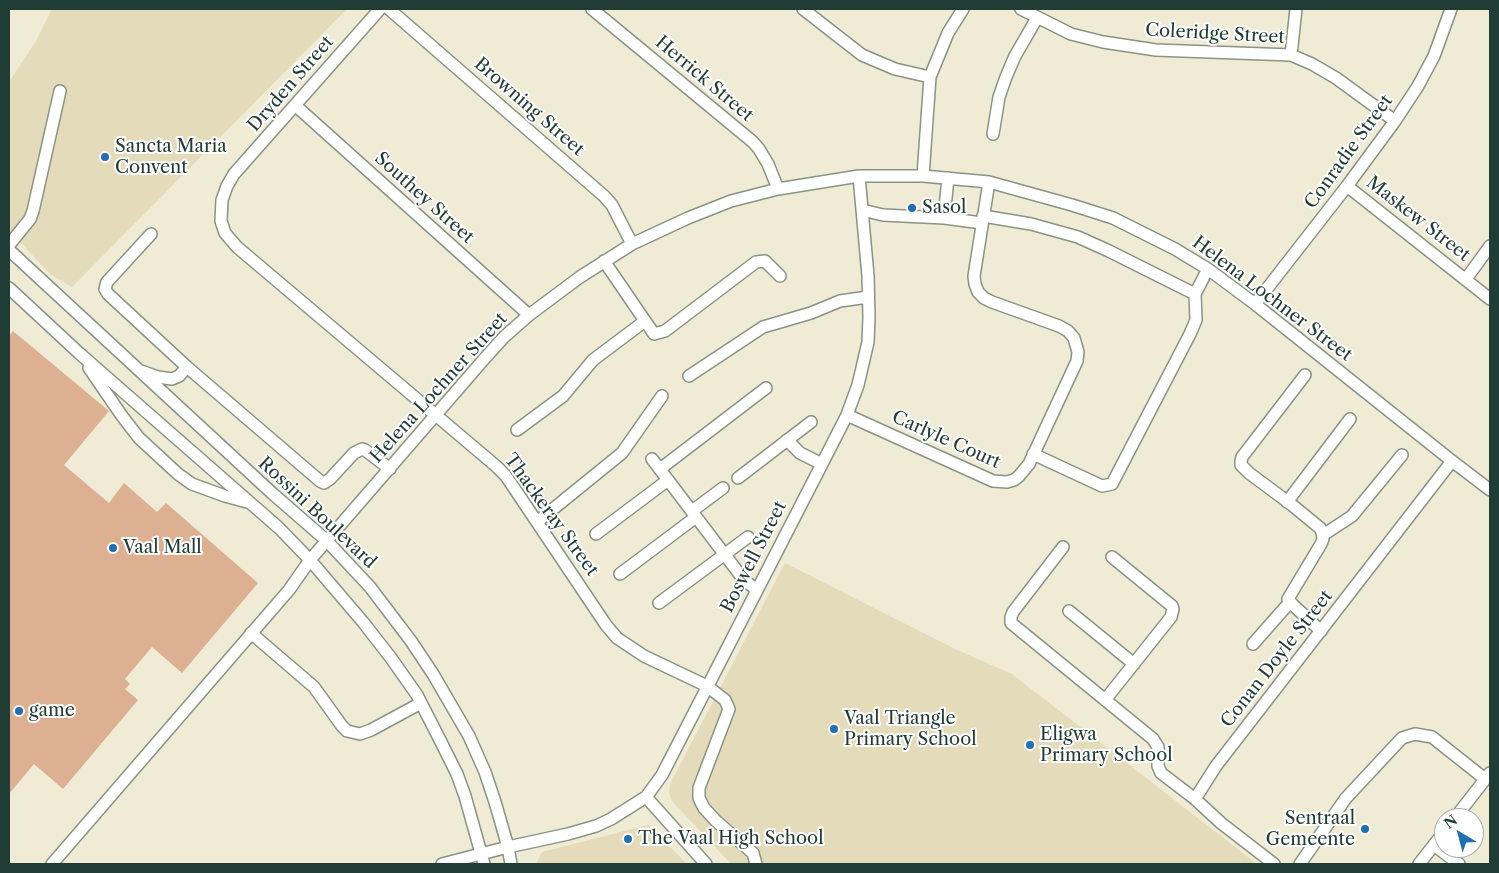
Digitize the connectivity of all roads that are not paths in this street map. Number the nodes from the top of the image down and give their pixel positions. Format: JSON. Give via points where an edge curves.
{"nodes":[{"id":1,"x":380,"y":9,"type":"edge"},
{"id":2,"x":388,"y":9,"type":"edge"},
{"id":3,"x":592,"y":9,"type":"edge"},
{"id":4,"x":803,"y":9,"type":"edge"},
{"id":5,"x":963,"y":9,"type":"edge"},
{"id":6,"x":1021,"y":9,"type":"edge"},
{"id":7,"x":1296,"y":9,"type":"edge"},
{"id":8,"x":1451,"y":9,"type":"edge"},
{"id":9,"x":1036,"y":18,"type":"junction"},
{"id":10,"x":1291,"y":55,"type":"junction"},
{"id":11,"x":930,"y":77,"type":"junction"},
{"id":12,"x":60,"y":91,"type":"dead end"},
{"id":13,"x":296,"y":106,"type":"junction"},
{"id":14,"x":1395,"y":121,"type":"junction"},
{"id":15,"x":993,"y":134,"type":"dead end"},
{"id":16,"x":859,"y":176,"type":"junction"},
{"id":17,"x":923,"y":176,"type":"junction"},
{"id":18,"x":948,"y":178,"type":"junction"},
{"id":19,"x":988,"y":182,"type":"junction"},
{"id":20,"x":1347,"y":186,"type":"junction"},
{"id":21,"x":778,"y":189,"type":"junction"},
{"id":22,"x":862,"y":210,"type":"junction"},
{"id":23,"x":221,"y":212,"type":"joint"},
{"id":24,"x":944,"y":218,"type":"junction"},
{"id":25,"x":983,"y":220,"type":"junction"},
{"id":26,"x":151,"y":234,"type":"dead end"},
{"id":27,"x":632,"y":244,"type":"junction"},
{"id":28,"x":9,"y":245,"type":"edge"},
{"id":29,"x":1490,"y":246,"type":"edge"},
{"id":30,"x":9,"y":250,"type":"edge"},
{"id":31,"x":604,"y":261,"type":"junction"},
{"id":32,"x":1208,"y":269,"type":"junction"},
{"id":33,"x":780,"y":276,"type":"dead end"},
{"id":34,"x":1466,"y":279,"type":"junction"},
{"id":35,"x":9,"y":288,"type":"edge"},
{"id":36,"x":1195,"y":294,"type":"junction"},
{"id":37,"x":868,"y":297,"type":"junction"},
{"id":38,"x":1490,"y":299,"type":"edge"},
{"id":39,"x":1255,"y":304,"type":"junction"},
{"id":40,"x":529,"y":315,"type":"junction"},
{"id":41,"x":645,"y":321,"type":"junction"},
{"id":42,"x":79,"y":353,"type":"junction"},
{"id":43,"x":187,"y":367,"type":"junction"},
{"id":44,"x":138,"y":370,"type":"junction"},
{"id":45,"x":1305,"y":375,"type":"dead end"},
{"id":46,"x":689,"y":376,"type":"dead end"},
{"id":47,"x":766,"y":388,"type":"dead end"},
{"id":48,"x":662,"y":396,"type":"dead end"},
{"id":49,"x":437,"y":415,"type":"junction"},
{"id":50,"x":847,"y":415,"type":"junction"},
{"id":51,"x":1350,"y":419,"type":"dead end"},
{"id":52,"x":811,"y":422,"type":"dead end"},
{"id":53,"x":517,"y":430,"type":"dead end"},
{"id":54,"x":787,"y":440,"type":"junction"},
{"id":55,"x":1033,"y":454,"type":"junction"},
{"id":56,"x":1402,"y":455,"type":"dead end"},
{"id":57,"x":652,"y":459,"type":"dead end"},
{"id":58,"x":1452,"y":461,"type":"junction"},
{"id":59,"x":822,"y":464,"type":"junction"},
{"id":60,"x":390,"y":469,"type":"junction"},
{"id":61,"x":660,"y":469,"type":"junction"},
{"id":62,"x":738,"y":478,"type":"dead end"},
{"id":63,"x":668,"y":480,"type":"junction"},
{"id":64,"x":723,"y":488,"type":"dead end"},
{"id":65,"x":1490,"y":490,"type":"edge"},
{"id":66,"x":248,"y":502,"type":"junction"},
{"id":67,"x":1287,"y":502,"type":"junction"},
{"id":68,"x":694,"y":514,"type":"junction"},
{"id":69,"x":537,"y":522,"type":"junction"},
{"id":70,"x":596,"y":534,"type":"dead end"},
{"id":71,"x":1323,"y":535,"type":"junction"},
{"id":72,"x":748,"y":537,"type":"dead end"},
{"id":73,"x":327,"y":541,"type":"junction"},
{"id":74,"x":1063,"y":547,"type":"dead end"},
{"id":75,"x":724,"y":554,"type":"junction"},
{"id":76,"x":1112,"y":558,"type":"dead end"},
{"id":77,"x":310,"y":560,"type":"junction"},
{"id":78,"x":620,"y":574,"type":"dead end"},
{"id":79,"x":757,"y":590,"type":"junction"},
{"id":80,"x":1290,"y":602,"type":"junction"},
{"id":81,"x":658,"y":603,"type":"dead end"},
{"id":82,"x":1069,"y":611,"type":"dead end"},
{"id":83,"x":1322,"y":631,"type":"junction"},
{"id":84,"x":252,"y":633,"type":"junction"},
{"id":85,"x":1252,"y":644,"type":"dead end"},
{"id":86,"x":1134,"y":664,"type":"junction"},
{"id":87,"x":707,"y":686,"type":"junction"},
{"id":88,"x":1105,"y":700,"type":"junction"},
{"id":89,"x":421,"y":703,"type":"junction"},
{"id":90,"x":1488,"y":776,"type":"edge"},
{"id":91,"x":646,"y":797,"type":"junction"},
{"id":92,"x":1195,"y":799,"type":"junction"},
{"id":93,"x":1463,"y":808,"type":"edge"},
{"id":94,"x":1434,"y":845,"type":"edge"},
{"id":95,"x":508,"y":847,"type":"junction"},
{"id":96,"x":483,"y":859,"type":"edge"},
{"id":97,"x":52,"y":864,"type":"edge"},
{"id":98,"x":442,"y":864,"type":"edge"},
{"id":99,"x":511,"y":864,"type":"edge"},
{"id":100,"x":706,"y":864,"type":"edge"},
{"id":101,"x":756,"y":864,"type":"edge"},
{"id":102,"x":1274,"y":864,"type":"edge"},
{"id":103,"x":1300,"y":864,"type":"edge"},
{"id":104,"x":1419,"y":864,"type":"edge"}],
"edges":[{"from":1,"to":13,"type":"street","name":"Dryden Street"},
{"from":2,"to":27,"type":"street","name":"Browning Street","via":[[604,196]]},
{"from":3,"to":21,"type":"street","name":"Herrick Street","via":[[753,142],[768,164]]},
{"from":4,"to":11,"type":"street","via":[[862,55],[895,69]]},
{"from":5,"to":11,"type":"street","via":[[948,33]]},
{"from":6,"to":9,"type":"street","name":"Coleridge Street"},
{"from":7,"to":10,"type":"street"},
{"from":8,"to":14,"type":"street","name":"Conradie Street","via":[[1434,56]]},
{"from":9,"to":10,"type":"street","name":"Coleridge Street","via":[[1071,34],[1156,50]]},
{"from":9,"to":15,"type":"street","via":[[1006,77]]},
{"from":10,"to":14,"type":"street","name":"Coleridge Street","via":[[1336,78]]},
{"from":11,"to":17,"type":"street"},
{"from":12,"to":28,"type":"street","via":[[33,211]]},
{"from":13,"to":23,"type":"street","name":"Dryden Street","via":[[234,174],[222,200]]},
{"from":13,"to":40,"type":"street","name":"Southey Street"},
{"from":14,"to":20,"type":"street","name":"Conradie Street"},
{"from":16,"to":17,"type":"street","name":"Helena Lochner Street"},
{"from":16,"to":21,"type":"street","name":"Helena Lochner Street"},
{"from":16,"to":22,"type":"street","name":"Boswell Street"},
{"from":17,"to":18,"type":"street","name":"Helena Lochner Street"},
{"from":18,"to":19,"type":"street","name":"Helena Lochner Street"},
{"from":18,"to":24,"type":"street"},
{"from":19,"to":25,"type":"street","name":"Carlyle Court"},
{"from":19,"to":32,"type":"street","name":"Helena Lochner Street","via":[[1112,218]]},
{"from":20,"to":34,"type":"street","name":"Maskew Street"},
{"from":20,"to":39,"type":"street","name":"Conradie Street"},
{"from":21,"to":27,"type":"street","name":"Helena Lochner Street","via":[[731,201]]},
{"from":22,"to":24,"type":"street","via":[[883,215]]},
{"from":22,"to":37,"type":"street","name":"Boswell Street"},
{"from":23,"to":49,"type":"street","name":"Thackeray Street","via":[[222,228],[237,247]]},
{"from":24,"to":25,"type":"street"},
{"from":25,"to":36,"type":"street","via":[[1031,224],[1078,237]]},
{"from":25,"to":55,"type":"street","name":"Carlyle Court","via":[[974,276],[978,292],[992,302],[1059,326],[1068,331],[1077,343],[1077,360]]},
{"from":26,"to":43,"type":"street","via":[[107,282],[105,289]]},
{"from":27,"to":31,"type":"street","name":"Helena Lochner Street"},
{"from":29,"to":34,"type":"street"},
{"from":30,"to":44,"type":"street","name":"Rossini Boulevard"},
{"from":31,"to":40,"type":"street","name":"Helena Lochner Street"},
{"from":31,"to":41,"type":"street"},
{"from":32,"to":36,"type":"street"},
{"from":32,"to":39,"type":"street","name":"Helena Lochner Street"},
{"from":33,"to":41,"type":"street","via":[[765,261],[756,262],[665,331],[654,334]]},
{"from":34,"to":38,"type":"street","name":"Maskew Street"},
{"from":35,"to":42,"type":"street"},
{"from":36,"to":55,"type":"street","via":[[1196,320],[1112,484],[1102,486]]},
{"from":37,"to":46,"type":"street","via":[[840,301],[763,327]]},
{"from":37,"to":50,"type":"street","name":"Boswell Street","via":[[868,342]]},
{"from":39,"to":58,"type":"street","name":"Helena Lochner Street"},
{"from":40,"to":49,"type":"street","name":"Helena Lochner Street","via":[[485,358]]},
{"from":41,"to":53,"type":"street","via":[[593,360],[563,396]]},
{"from":42,"to":66,"type":"street"},
{"from":42,"to":66,"type":"street","via":[[140,438],[178,474],[192,484]]},
{"from":43,"to":44,"type":"street","via":[[172,379]]},
{"from":43,"to":60,"type":"street","via":[[320,481],[324,483],[330,479],[354,453],[362,449]]},
{"from":44,"to":73,"type":"street","name":"Rossini Boulevard"},
{"from":45,"to":67,"type":"street","via":[[1241,461],[1249,473]]},
{"from":47,"to":61,"type":"street"},
{"from":48,"to":69,"type":"street","via":[[622,453]]},
{"from":49,"to":60,"type":"street","name":"Helena Lochner Street"},
{"from":49,"to":69,"type":"street","name":"Thackeray Street","via":[[506,476]]},
{"from":50,"to":55,"type":"street","name":"Carlyle Court","via":[[993,481],[1014,480]]},
{"from":50,"to":59,"type":"street","name":"Boswell Street"},
{"from":51,"to":67,"type":"street"},
{"from":52,"to":54,"type":"street"},
{"from":54,"to":59,"type":"street","via":[[800,453]]},
{"from":54,"to":62,"type":"street"},
{"from":56,"to":71,"type":"street","via":[[1352,516]]},
{"from":57,"to":61,"type":"street"},
{"from":58,"to":65,"type":"street","name":"Helena Lochner Street"},
{"from":58,"to":83,"type":"street","name":"Conan Doyle Street"},
{"from":59,"to":79,"type":"street","name":"Boswell Street"},
{"from":60,"to":73,"type":"street","name":"Helena Lochner Street"},
{"from":61,"to":63,"type":"street"},
{"from":63,"to":68,"type":"street"},
{"from":63,"to":70,"type":"street"},
{"from":64,"to":68,"type":"street"},
{"from":66,"to":77,"type":"street"},
{"from":67,"to":71,"type":"street","via":[[1320,528]]},
{"from":68,"to":75,"type":"street"},
{"from":68,"to":78,"type":"street"},
{"from":69,"to":87,"type":"street","name":"Thackeray Street","via":[[617,638],[644,656]]},
{"from":71,"to":80,"type":"street","via":[[1321,544],[1289,595]]},
{"from":72,"to":75,"type":"street"},
{"from":73,"to":77,"type":"street","name":"Helena Lochner Street"},
{"from":73,"to":95,"type":"street","name":"Rossini Boulevard","via":[[370,587],[433,674],[469,736],[485,772]]},
{"from":74,"to":88,"type":"street","via":[[1013,612],[1011,623]]},
{"from":75,"to":79,"type":"street","via":[[744,580]]},
{"from":75,"to":81,"type":"street"},
{"from":76,"to":86,"type":"street","via":[[1173,609],[1171,617]]},
{"from":77,"to":84,"type":"street","name":"Helena Lochner Street"},
{"from":77,"to":89,"type":"street","via":[[392,658]]},
{"from":79,"to":87,"type":"street","name":"Boswell Street"},
{"from":80,"to":83,"type":"street"},
{"from":80,"to":85,"type":"street"},
{"from":82,"to":86,"type":"street"},
{"from":83,"to":92,"type":"street","name":"Conan Doyle Street","via":[[1216,766]]},
{"from":84,"to":89,"type":"street","via":[[314,687],[347,731],[360,734],[371,730]]},
{"from":84,"to":97,"type":"street","name":"Helena Lochner Street"},
{"from":86,"to":88,"type":"street"},
{"from":87,"to":91,"type":"street","name":"Boswell Street","via":[[662,775]]},
{"from":87,"to":101,"type":"street","name":"Thackeray Street","via":[[725,700],[730,710],[699,788],[699,798],[716,821],[753,853]]},
{"from":88,"to":92,"type":"street","via":[[1153,739],[1158,747],[1161,773]]},
{"from":89,"to":96,"type":"street","via":[[457,774]]},
{"from":90,"to":93,"type":"street"},
{"from":90,"to":103,"type":"street","via":[[1432,737],[1415,734],[1402,738],[1346,798]]},
{"from":91,"to":95,"type":"street","name":"Boswell Street","via":[[596,826]]},
{"from":91,"to":100,"type":"street"},
{"from":92,"to":102,"type":"street"},
{"from":94,"to":104,"type":"street"},
{"from":95,"to":96,"type":"street","name":"Boswell Street"},
{"from":95,"to":99,"type":"street","name":"Rossini Boulevard"},
{"from":96,"to":98,"type":"street","name":"Boswell Street"}]}
